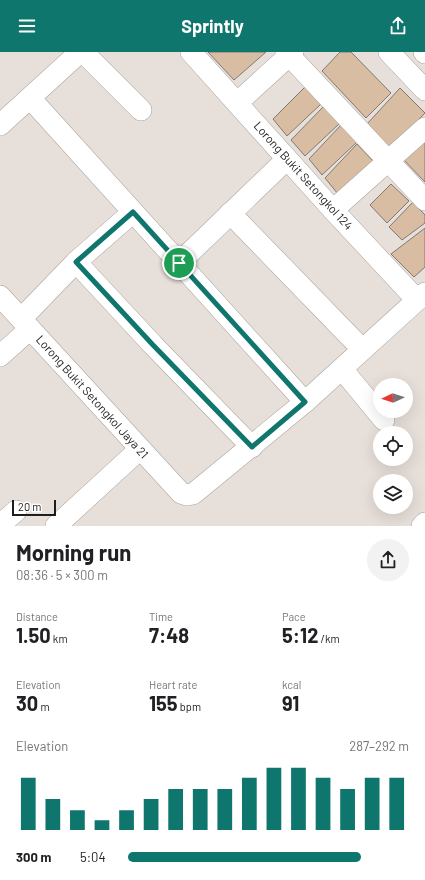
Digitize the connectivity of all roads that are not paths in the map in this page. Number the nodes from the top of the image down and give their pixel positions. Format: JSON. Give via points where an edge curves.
{"nodes":[{"id":1,"x":80,"y":52,"type":"edge"},
{"id":2,"x":83,"y":52,"type":"edge"},
{"id":3,"x":191,"y":52,"type":"edge"},
{"id":4,"x":389,"y":52,"type":"edge"},
{"id":5,"x":289,"y":53,"type":"edge"},
{"id":6,"x":425,"y":90,"type":"edge"},
{"id":7,"x":30,"y":98,"type":"junction"},
{"id":8,"x":237,"y":103,"type":"junction"},
{"id":9,"x":141,"y":110,"type":"dead end"},
{"id":10,"x":0,"y":125,"type":"edge"},
{"id":11,"x":425,"y":128,"type":"edge"},
{"id":12,"x":287,"y":159,"type":"junction"},
{"id":13,"x":389,"y":161,"type":"junction"},
{"id":14,"x":425,"y":200,"type":"edge"},
{"id":15,"x":333,"y":210,"type":"junction"},
{"id":16,"x":133,"y":212,"type":"junction"},
{"id":17,"x":230,"y":214,"type":"junction"},
{"id":18,"x":76,"y":262,"type":"junction"},
{"id":19,"x":179,"y":263,"type":"junction"},
{"id":20,"x":0,"y":296,"type":"edge"},
{"id":21,"x":421,"y":296,"type":"edge"},
{"id":22,"x":25,"y":324,"type":"junction"},
{"id":23,"x":362,"y":349,"type":"junction"},
{"id":24,"x":0,"y":356,"type":"edge"},
{"id":25,"x":342,"y":369,"type":"junction"},
{"id":26,"x":305,"y":402,"type":"junction"},
{"id":27,"x":384,"y":420,"type":"dead end"},
{"id":28,"x":252,"y":447,"type":"junction"},
{"id":29,"x":140,"y":449,"type":"junction"},
{"id":30,"x":16,"y":511,"type":"dead end"},
{"id":31,"x":425,"y":523,"type":"edge"},
{"id":32,"x":0,"y":525,"type":"edge"},
{"id":33,"x":56,"y":526,"type":"edge"},
{"id":34,"x":422,"y":526,"type":"edge"}],
"edges":[{"from":1,"to":7,"type":"street"},
{"from":2,"to":9,"type":"street"},
{"from":3,"to":8,"type":"street","name":"Lorong Bukit Setongkol 124"},
{"from":4,"to":6,"type":"street"},
{"from":5,"to":8,"type":"street"},
{"from":5,"to":13,"type":"street"},
{"from":7,"to":10,"type":"street"},
{"from":7,"to":16,"type":"street"},
{"from":8,"to":12,"type":"street","name":"Lorong Bukit Setongkol 124"},
{"from":11,"to":13,"type":"street"},
{"from":12,"to":15,"type":"street","name":"Lorong Bukit Setongkol 124"},
{"from":12,"to":17,"type":"street"},
{"from":13,"to":14,"type":"street"},
{"from":13,"to":15,"type":"street"},
{"from":15,"to":21,"type":"street","name":"Lorong Bukit Setongkol 124"},
{"from":16,"to":18,"type":"street"},
{"from":16,"to":19,"type":"street"},
{"from":17,"to":19,"type":"street"},
{"from":17,"to":23,"type":"street"},
{"from":18,"to":22,"type":"street"},
{"from":18,"to":28,"type":"street"},
{"from":19,"to":26,"type":"street"},
{"from":20,"to":22,"type":"street","name":"Lorong Bukit Setongkol Jaya 21"},
{"from":21,"to":23,"type":"street"},
{"from":22,"to":24,"type":"street"},
{"from":22,"to":29,"type":"street","name":"Lorong Bukit Setongkol Jaya 21"},
{"from":23,"to":25,"type":"street"},
{"from":25,"to":26,"type":"street"},
{"from":25,"to":27,"type":"street"},
{"from":26,"to":28,"type":"street"},
{"from":28,"to":29,"type":"street","name":"Lorong Bukit Setongkol Jaya 21","via":[[193,494],[187,495],[181,493]]},
{"from":29,"to":33,"type":"street"},
{"from":30,"to":32,"type":"street"},
{"from":31,"to":34,"type":"street"}]}
